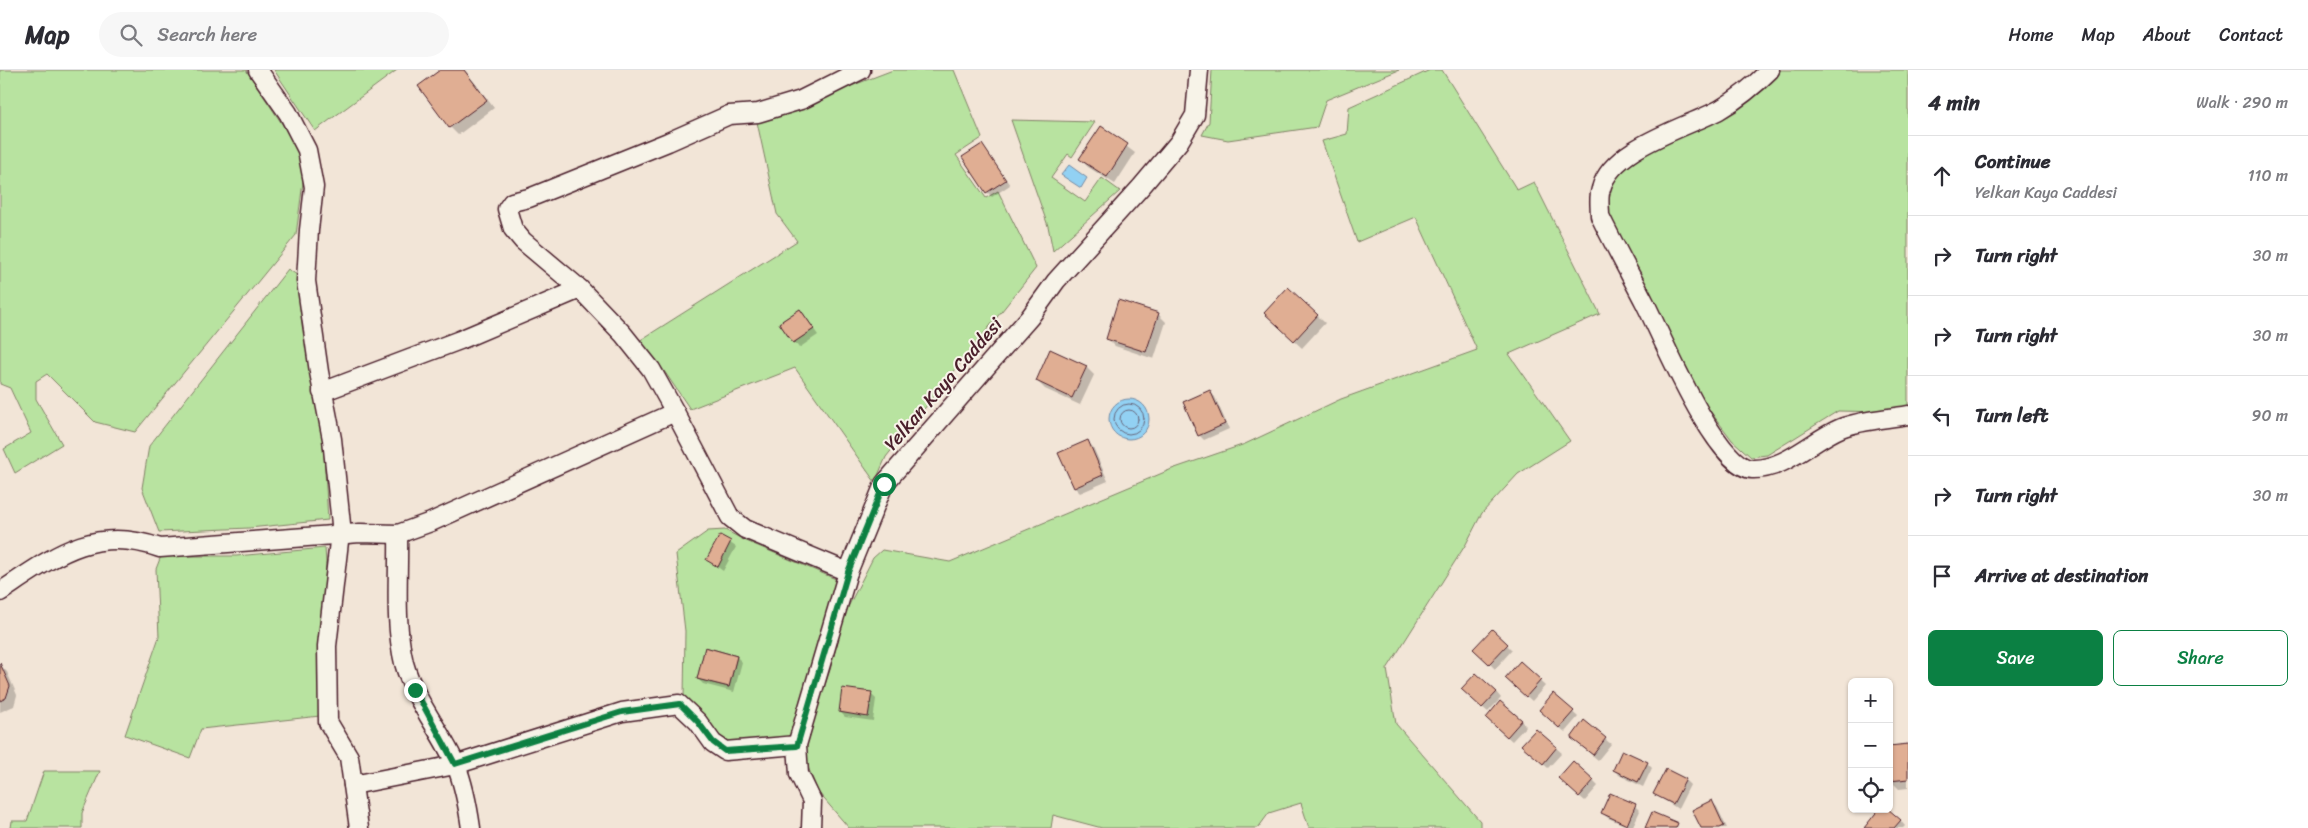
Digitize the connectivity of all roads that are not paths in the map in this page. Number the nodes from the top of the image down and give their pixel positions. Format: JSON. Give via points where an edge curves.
{"nodes":[{"id":1,"x":258,"y":70,"type":"edge"},
{"id":2,"x":861,"y":70,"type":"edge"},
{"id":3,"x":1199,"y":70,"type":"edge"},
{"id":4,"x":1770,"y":70,"type":"edge"},
{"id":5,"x":580,"y":288,"type":"junction"},
{"id":6,"x":322,"y":392,"type":"junction"},
{"id":7,"x":675,"y":412,"type":"junction"},
{"id":8,"x":1908,"y":415,"type":"edge"},
{"id":9,"x":339,"y":534,"type":"junction"},
{"id":10,"x":398,"y":534,"type":"junction"},
{"id":11,"x":848,"y":572,"type":"junction"},
{"id":12,"x":0,"y":592,"type":"edge"},
{"id":13,"x":797,"y":746,"type":"junction"},
{"id":14,"x":455,"y":764,"type":"junction"},
{"id":15,"x":353,"y":786,"type":"junction"},
{"id":16,"x":359,"y":828,"type":"edge"},
{"id":17,"x":471,"y":828,"type":"edge"},
{"id":18,"x":811,"y":828,"type":"edge"}],
"edges":[{"from":1,"to":6,"type":"street","via":[[288,113],[307,150],[314,187],[306,281]]},
{"from":2,"to":5,"type":"street","via":[[801,100],[758,113],[729,115],[537,195],[512,202],[507,209],[513,229],[523,242]]},
{"from":3,"to":11,"type":"street","name":"Yelkan Kaya Caddesi","via":[[1196,115],[1179,142],[884,484]]},
{"from":4,"to":8,"type":"street","via":[[1735,100],[1621,160],[1608,173],[1600,189],[1600,216],[1691,396],[1726,453],[1740,464],[1750,469],[1773,466],[1843,427]]},
{"from":5,"to":6,"type":"street","via":[[460,340]]},
{"from":5,"to":7,"type":"street","via":[[651,369]]},
{"from":6,"to":9,"type":"street","via":[[332,439],[341,524]]},
{"from":7,"to":10,"type":"street"},
{"from":7,"to":11,"type":"street","via":[[730,517],[745,529]]},
{"from":9,"to":10,"type":"street"},
{"from":9,"to":12,"type":"street","via":[[160,548],[140,541],[100,541],[79,545],[52,558]]},
{"from":9,"to":15,"type":"street","via":[[328,646],[328,722],[349,757]]},
{"from":10,"to":14,"type":"street","via":[[399,630],[404,664]]},
{"from":11,"to":13,"type":"street","name":"Yelkan Kaya Caddesi"},
{"from":13,"to":14,"type":"street","via":[[725,751],[680,704],[622,712]]},
{"from":13,"to":18,"type":"street","name":"Yelkan Kaya Caddesi","via":[[798,774],[812,802]]},
{"from":14,"to":15,"type":"street"},
{"from":14,"to":17,"type":"street"},
{"from":15,"to":16,"type":"street"}]}
